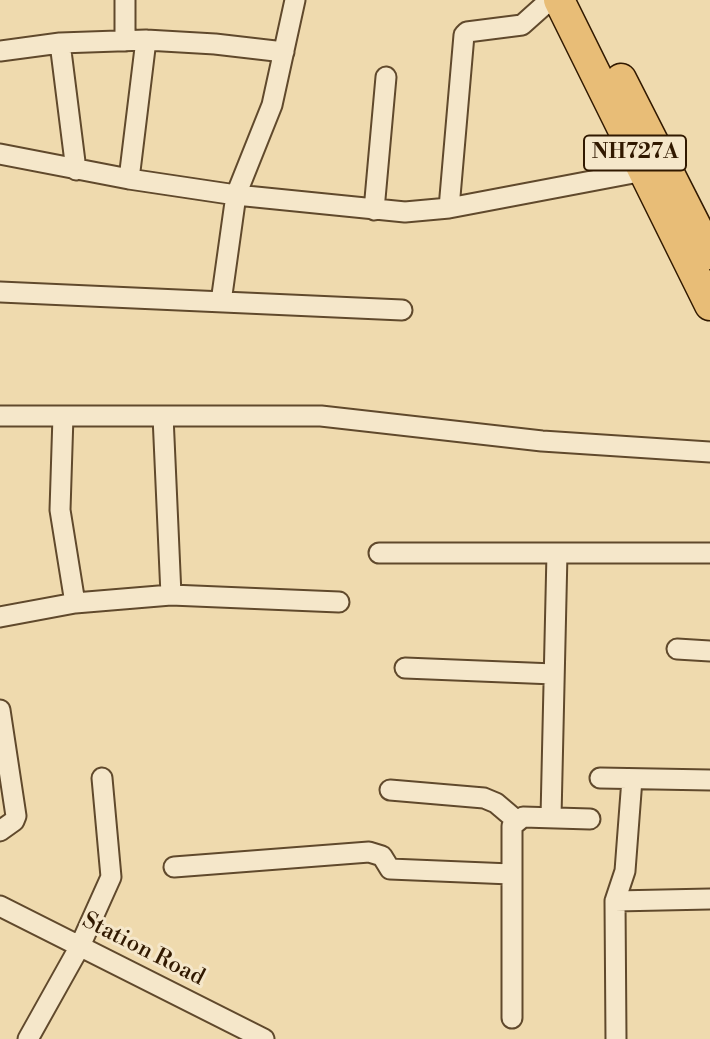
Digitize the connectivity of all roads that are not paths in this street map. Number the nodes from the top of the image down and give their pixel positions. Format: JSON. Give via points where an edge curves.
{"nodes":[{"id":1,"x":125,"y":0,"type":"edge"},
{"id":2,"x":295,"y":0,"type":"edge"},
{"id":3,"x":550,"y":0,"type":"edge"},
{"id":4,"x":559,"y":0,"type":"edge"},
{"id":5,"x":582,"y":0,"type":"edge"},
{"id":6,"x":146,"y":40,"type":"junction"},
{"id":7,"x":125,"y":41,"type":"junction"},
{"id":8,"x":60,"y":43,"type":"junction"},
{"id":9,"x":0,"y":51,"type":"edge"},
{"id":10,"x":284,"y":52,"type":"junction"},
{"id":11,"x":386,"y":77,"type":"dead end"},
{"id":12,"x":0,"y":154,"type":"edge"},
{"id":13,"x":76,"y":170,"type":"junction"},
{"id":14,"x":644,"y":171,"type":"junction"},
{"id":15,"x":129,"y":179,"type":"junction"},
{"id":16,"x":236,"y":195,"type":"junction"},
{"id":17,"x":449,"y":208,"type":"junction"},
{"id":18,"x":374,"y":210,"type":"junction"},
{"id":19,"x":710,"y":254,"type":"edge"},
{"id":20,"x":0,"y":292,"type":"edge"},
{"id":21,"x":221,"y":302,"type":"junction"},
{"id":22,"x":710,"y":305,"type":"edge"},
{"id":23,"x":402,"y":310,"type":"dead end"},
{"id":24,"x":0,"y":415,"type":"edge"},
{"id":25,"x":63,"y":416,"type":"junction"},
{"id":26,"x":163,"y":416,"type":"junction"},
{"id":27,"x":710,"y":452,"type":"edge"},
{"id":28,"x":379,"y":553,"type":"dead end"},
{"id":29,"x":557,"y":553,"type":"junction"},
{"id":30,"x":710,"y":553,"type":"edge"},
{"id":31,"x":171,"y":595,"type":"junction"},
{"id":32,"x":339,"y":602,"type":"dead end"},
{"id":33,"x":75,"y":603,"type":"junction"},
{"id":34,"x":0,"y":617,"type":"edge"},
{"id":35,"x":677,"y":649,"type":"dead end"},
{"id":36,"x":710,"y":651,"type":"edge"},
{"id":37,"x":405,"y":668,"type":"dead end"},
{"id":38,"x":554,"y":674,"type":"junction"},
{"id":39,"x":0,"y":709,"type":"edge"},
{"id":40,"x":102,"y":778,"type":"dead end"},
{"id":41,"x":600,"y":778,"type":"dead end"},
{"id":42,"x":632,"y":779,"type":"junction"},
{"id":43,"x":710,"y":780,"type":"edge"},
{"id":44,"x":390,"y":790,"type":"dead end"},
{"id":45,"x":551,"y":817,"type":"junction"},
{"id":46,"x":590,"y":819,"type":"dead end"},
{"id":47,"x":516,"y":820,"type":"junction"},
{"id":48,"x":0,"y":831,"type":"edge"},
{"id":49,"x":174,"y":867,"type":"dead end"},
{"id":50,"x":511,"y":874,"type":"junction"},
{"id":51,"x":710,"y":899,"type":"edge"},
{"id":52,"x":615,"y":901,"type":"junction"},
{"id":53,"x":0,"y":906,"type":"edge"},
{"id":54,"x":80,"y":946,"type":"junction"},
{"id":55,"x":512,"y":1018,"type":"dead end"},
{"id":56,"x":28,"y":1039,"type":"edge"},
{"id":57,"x":264,"y":1039,"type":"edge"},
{"id":58,"x":616,"y":1039,"type":"edge"}],
"edges":[{"from":1,"to":7,"type":"street"},
{"from":2,"to":10,"type":"street"},
{"from":3,"to":17,"type":"street","via":[[522,25],[464,35]]},
{"from":4,"to":14,"type":"highway","number":"NH727A"},
{"from":5,"to":19,"type":"highway","number":"NH727A"},
{"from":6,"to":7,"type":"street"},
{"from":6,"to":10,"type":"street"},
{"from":6,"to":15,"type":"street"},
{"from":7,"to":8,"type":"street"},
{"from":8,"to":9,"type":"street"},
{"from":8,"to":13,"type":"street"},
{"from":10,"to":16,"type":"street","via":[[272,105]]},
{"from":11,"to":18,"type":"street"},
{"from":12,"to":13,"type":"street"},
{"from":13,"to":15,"type":"street"},
{"from":14,"to":17,"type":"street"},
{"from":14,"to":22,"type":"highway","number":"NH727A"},
{"from":15,"to":16,"type":"street"},
{"from":16,"to":18,"type":"street"},
{"from":16,"to":21,"type":"street"},
{"from":17,"to":18,"type":"street"},
{"from":20,"to":21,"type":"street"},
{"from":21,"to":23,"type":"street"},
{"from":24,"to":25,"type":"street"},
{"from":25,"to":26,"type":"street"},
{"from":25,"to":33,"type":"street","via":[[60,510]]},
{"from":26,"to":27,"type":"street","via":[[321,416],[542,441]]},
{"from":26,"to":31,"type":"street"},
{"from":28,"to":29,"type":"street"},
{"from":29,"to":30,"type":"street"},
{"from":29,"to":38,"type":"street"},
{"from":31,"to":32,"type":"street"},
{"from":31,"to":33,"type":"street"},
{"from":33,"to":34,"type":"street"},
{"from":35,"to":36,"type":"street"},
{"from":37,"to":38,"type":"street"},
{"from":38,"to":45,"type":"street"},
{"from":39,"to":48,"type":"street","via":[[16,816]]},
{"from":40,"to":54,"type":"street","via":[[111,877]]},
{"from":41,"to":42,"type":"street"},
{"from":42,"to":43,"type":"street"},
{"from":42,"to":52,"type":"street","via":[[625,871]]},
{"from":44,"to":47,"type":"street","via":[[484,798]]},
{"from":45,"to":46,"type":"street"},
{"from":45,"to":47,"type":"street"},
{"from":47,"to":50,"type":"street"},
{"from":49,"to":50,"type":"street","via":[[369,852],[382,856],[390,869]]},
{"from":50,"to":55,"type":"street"},
{"from":51,"to":52,"type":"street"},
{"from":52,"to":58,"type":"street"},
{"from":53,"to":54,"type":"street","name":"Station Road"},
{"from":54,"to":56,"type":"street"},
{"from":54,"to":57,"type":"street","name":"Station Road"}]}
